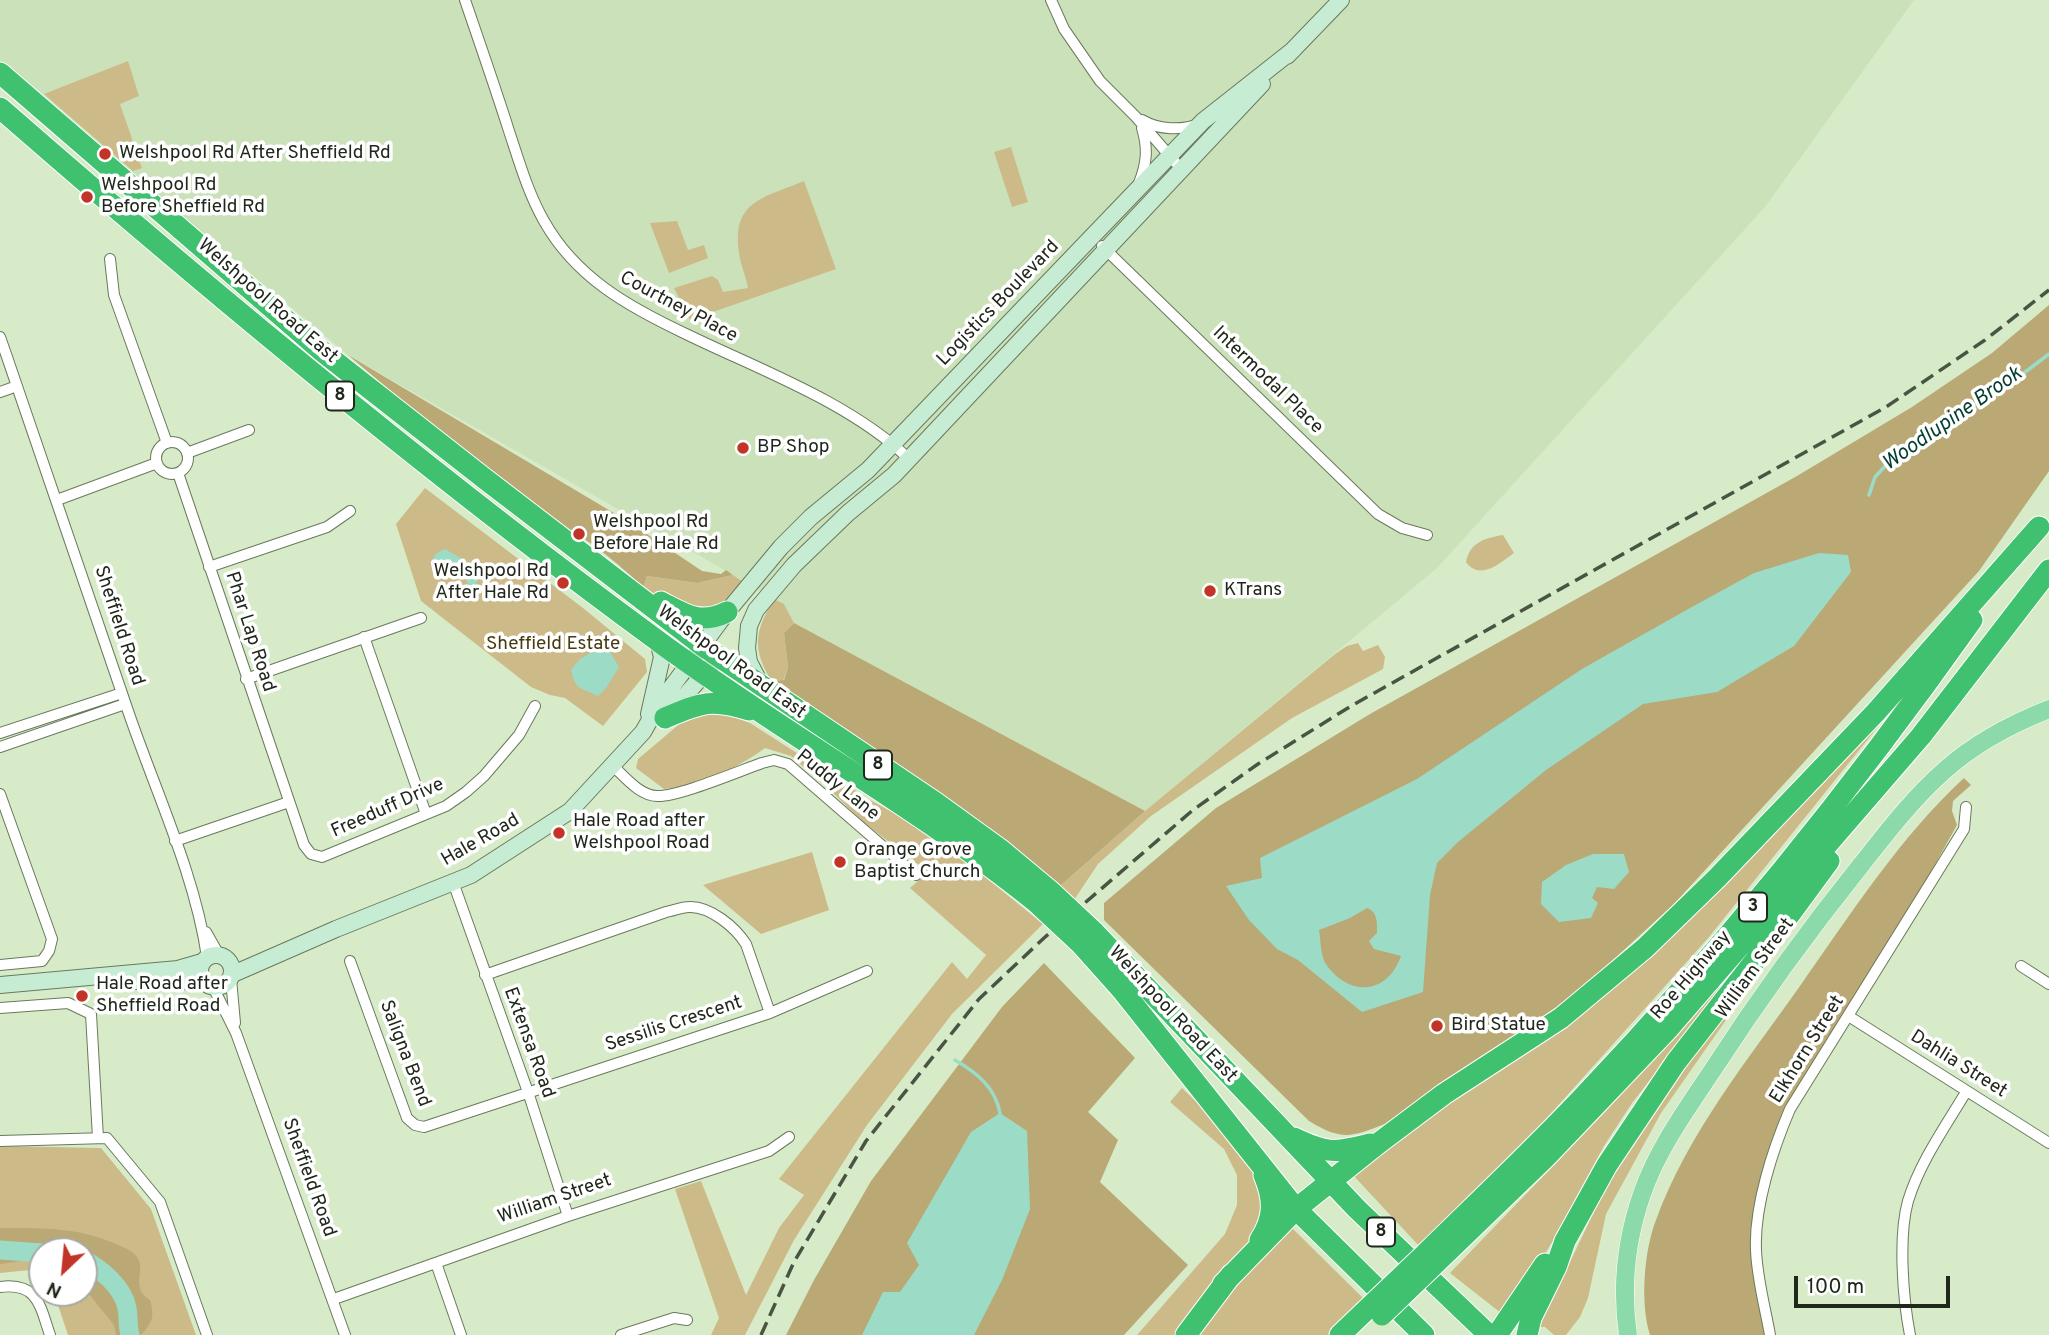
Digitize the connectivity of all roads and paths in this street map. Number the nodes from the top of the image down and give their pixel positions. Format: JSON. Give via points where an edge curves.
{"nodes":[{"id":1,"x":466,"y":0,"type":"edge"},
{"id":2,"x":1051,"y":0,"type":"edge"},
{"id":3,"x":1340,"y":0,"type":"edge"},
{"id":4,"x":1293,"y":50,"type":"junction"},
{"id":5,"x":0,"y":73,"type":"edge"},
{"id":6,"x":0,"y":108,"type":"edge"},
{"id":7,"x":1136,"y":117,"type":"junction"},
{"id":8,"x":1202,"y":123,"type":"junction"},
{"id":9,"x":1169,"y":157,"type":"junction"},
{"id":10,"x":1182,"y":170,"type":"junction"},
{"id":11,"x":1128,"y":200,"type":"junction"},
{"id":12,"x":1093,"y":237,"type":"junction"},
{"id":13,"x":1106,"y":249,"type":"junction"},
{"id":14,"x":110,"y":259,"type":"dead end"},
{"id":15,"x":0,"y":337,"type":"edge"},
{"id":16,"x":17,"y":386,"type":"junction"},
{"id":17,"x":0,"y":392,"type":"edge"},
{"id":18,"x":249,"y":430,"type":"dead end"},
{"id":19,"x":167,"y":443,"type":"junction"},
{"id":20,"x":892,"y":443,"type":"junction"},
{"id":21,"x":187,"y":453,"type":"junction"},
{"id":22,"x":908,"y":458,"type":"junction"},
{"id":23,"x":158,"y":463,"type":"junction"},
{"id":24,"x":178,"y":472,"type":"junction"},
{"id":25,"x":57,"y":500,"type":"junction"},
{"id":26,"x":350,"y":511,"type":"dead end"},
{"id":27,"x":538,"y":519,"type":"junction"},
{"id":28,"x":2044,"y":519,"type":"edge"},
{"id":29,"x":1427,"y":535,"type":"dead end"},
{"id":30,"x":209,"y":567,"type":"junction"},
{"id":31,"x":2049,"y":570,"type":"edge"},
{"id":32,"x":727,"y":612,"type":"junction"},
{"id":33,"x":421,"y":618,"type":"dead end"},
{"id":34,"x":364,"y":637,"type":"junction"},
{"id":35,"x":658,"y":641,"type":"junction"},
{"id":36,"x":711,"y":651,"type":"junction"},
{"id":37,"x":698,"y":669,"type":"junction"},
{"id":38,"x":246,"y":679,"type":"junction"},
{"id":39,"x":762,"y":687,"type":"junction"},
{"id":40,"x":124,"y":699,"type":"junction"},
{"id":41,"x":535,"y":706,"type":"dead end"},
{"id":42,"x":2049,"y":709,"type":"edge"},
{"id":43,"x":764,"y":715,"type":"junction"},
{"id":44,"x":2049,"y":718,"type":"edge"},
{"id":45,"x":652,"y":725,"type":"junction"},
{"id":46,"x":27,"y":731,"type":"junction"},
{"id":47,"x":0,"y":733,"type":"edge"},
{"id":48,"x":1921,"y":736,"type":"junction"},
{"id":49,"x":0,"y":747,"type":"edge"},
{"id":50,"x":613,"y":766,"type":"junction"},
{"id":51,"x":0,"y":794,"type":"edge"},
{"id":52,"x":289,"y":802,"type":"junction"},
{"id":53,"x":1966,"y":807,"type":"dead end"},
{"id":54,"x":426,"y":814,"type":"junction"},
{"id":55,"x":175,"y":841,"type":"junction"},
{"id":56,"x":916,"y":875,"type":"dead end"},
{"id":57,"x":453,"y":882,"type":"junction"},
{"id":58,"x":1043,"y":896,"type":"junction"},
{"id":59,"x":1087,"y":938,"type":"junction"},
{"id":60,"x":351,"y":961,"type":"dead end"},
{"id":61,"x":0,"y":965,"type":"edge"},
{"id":62,"x":220,"y":965,"type":"junction"},
{"id":63,"x":2021,"y":966,"type":"dead end"},
{"id":64,"x":867,"y":971,"type":"dead end"},
{"id":65,"x":485,"y":975,"type":"junction"},
{"id":66,"x":74,"y":980,"type":"junction"},
{"id":67,"x":208,"y":984,"type":"junction"},
{"id":68,"x":2049,"y":984,"type":"edge"},
{"id":69,"x":0,"y":985,"type":"edge"},
{"id":70,"x":0,"y":1008,"type":"edge"},
{"id":71,"x":769,"y":1013,"type":"junction"},
{"id":72,"x":1850,"y":1017,"type":"junction"},
{"id":73,"x":236,"y":1033,"type":"junction"},
{"id":74,"x":528,"y":1091,"type":"junction"},
{"id":75,"x":1966,"y":1092,"type":"junction"},
{"id":76,"x":1283,"y":1132,"type":"junction"},
{"id":77,"x":789,"y":1136,"type":"dead end"},
{"id":78,"x":98,"y":1138,"type":"junction"},
{"id":79,"x":0,"y":1141,"type":"edge"},
{"id":80,"x":1380,"y":1142,"type":"junction"},
{"id":81,"x":2049,"y":1143,"type":"edge"},
{"id":82,"x":1260,"y":1163,"type":"junction"},
{"id":83,"x":1330,"y":1182,"type":"junction"},
{"id":84,"x":1296,"y":1209,"type":"junction"},
{"id":85,"x":568,"y":1216,"type":"junction"},
{"id":86,"x":1565,"y":1241,"type":"junction"},
{"id":87,"x":436,"y":1263,"type":"junction"},
{"id":88,"x":1432,"y":1266,"type":"junction"},
{"id":89,"x":1223,"y":1284,"type":"junction"},
{"id":90,"x":0,"y":1287,"type":"edge"},
{"id":91,"x":334,"y":1299,"type":"junction"},
{"id":92,"x":687,"y":1320,"type":"dead end"},
{"id":93,"x":1366,"y":1324,"type":"edge"},
{"id":94,"x":50,"y":1335,"type":"edge"},
{"id":95,"x":206,"y":1335,"type":"edge"},
{"id":96,"x":345,"y":1335,"type":"edge"},
{"id":97,"x":461,"y":1335,"type":"edge"},
{"id":98,"x":621,"y":1335,"type":"edge"},
{"id":99,"x":1186,"y":1335,"type":"edge"},
{"id":100,"x":1340,"y":1335,"type":"edge"},
{"id":101,"x":1424,"y":1335,"type":"edge"},
{"id":102,"x":1489,"y":1335,"type":"edge"},
{"id":103,"x":1497,"y":1335,"type":"edge"},
{"id":104,"x":1527,"y":1335,"type":"edge"},
{"id":105,"x":1628,"y":1335,"type":"edge"},
{"id":106,"x":1639,"y":1335,"type":"edge"},
{"id":107,"x":1770,"y":1335,"type":"edge"},
{"id":108,"x":1910,"y":1335,"type":"edge"}],
"edges":[{"from":1,"to":20,"type":"street","name":"Courtney Place","via":[[527,184],[543,220],[578,267],[638,311],[839,408]]},
{"from":2,"to":7,"type":"street","via":[[1080,55]]},
{"from":3,"to":4,"type":"street","name":"Logistics Boulevard"},
{"from":4,"to":8,"type":"street","name":"Logistics Boulevard"},
{"from":4,"to":10,"type":"street","name":"Logistics Boulevard"},
{"from":5,"to":27,"type":"highway","name":"Welshpool Road East","number":"8","via":[[323,352]]},
{"from":6,"to":35,"type":"highway","name":"Welshpool Road East","number":"8","via":[[302,366]]},
{"from":7,"to":8,"type":"street","via":[[1166,128]]},
{"from":7,"to":9,"type":"street"},
{"from":7,"to":11,"type":"street","via":[[1147,148],[1146,165]]},
{"from":8,"to":9,"type":"street","name":"Logistics Boulevard"},
{"from":9,"to":10,"type":"street"},
{"from":9,"to":11,"type":"street","name":"Logistics Boulevard"},
{"from":10,"to":13,"type":"street","name":"Logistics Boulevard"},
{"from":11,"to":12,"type":"street","name":"Logistics Boulevard"},
{"from":12,"to":13,"type":"street","name":"Intermodal Place"},
{"from":12,"to":20,"type":"street","name":"Logistics Boulevard"},
{"from":13,"to":22,"type":"street","name":"Logistics Boulevard"},
{"from":13,"to":29,"type":"street","name":"Intermodal Place","via":[[1378,514]]},
{"from":14,"to":19,"type":"street","via":[[114,295]]},
{"from":15,"to":16,"type":"street","name":"Sheffield Road"},
{"from":16,"to":17,"type":"street"},
{"from":16,"to":25,"type":"street","name":"Sheffield Road"},
{"from":18,"to":21,"type":"street"},
{"from":19,"to":21,"type":"street","via":[[179,443]]},
{"from":19,"to":23,"type":"street","via":[[158,451]]},
{"from":20,"to":22,"type":"street","name":"Courtney Place"},
{"from":20,"to":32,"type":"street","name":"Logistics Boulevard","via":[[868,470],[798,530]]},
{"from":21,"to":24,"type":"street","via":[[185,467]]},
{"from":22,"to":39,"type":"street","name":"Logistics Boulevard","via":[[794,565],[763,601],[749,626],[747,648]]},
{"from":23,"to":24,"type":"street","via":[[166,472]]},
{"from":23,"to":25,"type":"street"},
{"from":24,"to":30,"type":"street","name":"Phar Lap Road"},
{"from":25,"to":40,"type":"street","name":"Sheffield Road"},
{"from":26,"to":30,"type":"street","via":[[327,527]]},
{"from":27,"to":32,"type":"highway","number":"8","via":[[564,528],[655,600],[706,620]]},
{"from":27,"to":36,"type":"highway","name":"Welshpool Road East","number":"8"},
{"from":28,"to":80,"type":"highway","via":[[1876,712],[1645,948],[1561,1018]]},
{"from":28,"to":88,"type":"highway","name":"Roe Highway","number":"3","via":[[1905,715],[1766,892]]},
{"from":30,"to":38,"type":"street","name":"Phar Lap Road"},
{"from":31,"to":48,"type":"highway","name":"Roe Highway","number":"3"},
{"from":32,"to":36,"type":"street","name":"Hale Road"},
{"from":33,"to":34,"type":"street"},
{"from":34,"to":38,"type":"street"},
{"from":34,"to":54,"type":"street"},
{"from":35,"to":37,"type":"highway","name":"Welshpool Road East","number":"8"},
{"from":35,"to":45,"type":"street","via":[[662,657],[651,698]]},
{"from":36,"to":37,"type":"street","name":"Hale Road"},
{"from":36,"to":39,"type":"highway","name":"Welshpool Road East","number":"8"},
{"from":37,"to":43,"type":"highway","name":"Welshpool Road East","number":"8"},
{"from":37,"to":45,"type":"street","name":"Hale Road"},
{"from":38,"to":52,"type":"street","name":"Phar Lap Road"},
{"from":39,"to":58,"type":"highway","name":"Welshpool Road East","number":"8","via":[[1001,850]]},
{"from":40,"to":46,"type":"street"},
{"from":40,"to":55,"type":"street","name":"Sheffield Road"},
{"from":41,"to":54,"type":"street","name":"Freeduff Drive","via":[[519,735],[484,776],[446,806]]},
{"from":42,"to":105,"type":"main road","name":"William Street","via":[[1997,732],[1944,770],[1825,911],[1741,1026],[1676,1126],[1642,1193],[1626,1260]]},
{"from":43,"to":45,"type":"highway","via":[[712,702]]},
{"from":43,"to":58,"type":"highway","name":"Welshpool Road East","number":"8"},
{"from":44,"to":106,"type":"main road","name":"William Street","via":[[1980,756],[1924,806],[1835,915],[1684,1132],[1653,1198],[1637,1260]]},
{"from":45,"to":50,"type":"street","name":"Hale Road"},
{"from":46,"to":47,"type":"street"},
{"from":46,"to":49,"type":"street"},
{"from":48,"to":86,"type":"highway","via":[[1676,1062],[1607,1165]]},
{"from":48,"to":88,"type":"highway","name":"Roe Highway","number":"3","via":[[1669,1028],[1545,1158]]},
{"from":50,"to":56,"type":"street","name":"Puddy Lane","via":[[640,790],[656,797],[761,763],[788,764]]},
{"from":50,"to":57,"type":"street","name":"Hale Road","via":[[570,811]]},
{"from":51,"to":61,"type":"street","via":[[52,939],[42,961]]},
{"from":52,"to":54,"type":"street","name":"Freeduff Drive","via":[[304,845],[311,854],[322,857]]},
{"from":52,"to":55,"type":"street"},
{"from":53,"to":72,"type":"street","name":"Elkhorn Street","via":[[1964,829]]},
{"from":55,"to":62,"type":"street","name":"Sheffield Road","via":[[202,927]]},
{"from":57,"to":62,"type":"street","name":"Hale Road","via":[[270,957]]},
{"from":57,"to":65,"type":"street","name":"Extensa Road"},
{"from":58,"to":59,"type":"highway","name":"Welshpool Road East","number":"8","bridge":true},
{"from":59,"to":76,"type":"highway","name":"Welshpool Road East","number":"8"},
{"from":59,"to":82,"type":"highway","name":"Welshpool Road East","number":"8","via":[[1122,990]]},
{"from":60,"to":74,"type":"street","name":"Saligna Bend","via":[[411,1122],[430,1126]]},
{"from":62,"to":66,"type":"street","name":"Hale Road"},
{"from":62,"to":67,"type":"street","via":[[223,986]]},
{"from":62,"to":67,"type":"street","via":[[200,968]]},
{"from":62,"to":73,"type":"street","name":"Sheffield Road"},
{"from":63,"to":68,"type":"street"},
{"from":64,"to":71,"type":"street"},
{"from":65,"to":71,"type":"street","name":"Sessilis Crescent","via":[[688,907],[717,917],[741,936]]},
{"from":65,"to":74,"type":"street","name":"Extensa Road"},
{"from":66,"to":67,"type":"street","name":"Hale Road"},
{"from":66,"to":69,"type":"street","name":"Hale Road"},
{"from":67,"to":73,"type":"street","name":"Sheffield Road"},
{"from":70,"to":78,"type":"street","via":[[68,1003],[91,1014]]},
{"from":71,"to":74,"type":"street","name":"Sessilis Crescent"},
{"from":72,"to":75,"type":"street","name":"Dahlia Street"},
{"from":72,"to":107,"type":"street","name":"Elkhorn Street","via":[[1790,1110],[1769,1170],[1756,1242]]},
{"from":73,"to":91,"type":"street","name":"Sheffield Road"},
{"from":74,"to":85,"type":"street","name":"Extensa Road"},
{"from":75,"to":81,"type":"street","name":"Dahlia Street"},
{"from":75,"to":108,"type":"street","via":[[1908,1202],[1903,1248]]},
{"from":76,"to":80,"type":"highway","via":[[1318,1149],[1339,1152]]},
{"from":76,"to":83,"type":"highway","name":"Welshpool Road East","number":"8"},
{"from":77,"to":85,"type":"street","name":"William Street","via":[[769,1151]]},
{"from":78,"to":79,"type":"street"},
{"from":78,"to":95,"type":"street","via":[[107,1138],[160,1202]]},
{"from":80,"to":83,"type":"highway"},
{"from":82,"to":84,"type":"highway","name":"Welshpool Road East","number":"8"},
{"from":82,"to":89,"type":"highway","via":[[1271,1191],[1272,1217],[1260,1240]]},
{"from":83,"to":84,"type":"highway"},
{"from":83,"to":88,"type":"highway","name":"Welshpool Road East","number":"8"},
{"from":84,"to":89,"type":"highway"},
{"from":84,"to":101,"type":"highway","name":"Welshpool Road East","number":"8"},
{"from":85,"to":87,"type":"street","name":"William Street"},
{"from":86,"to":103,"type":"highway"},
{"from":86,"to":104,"type":"highway"},
{"from":87,"to":91,"type":"street","name":"William Street"},
{"from":87,"to":97,"type":"street"},
{"from":88,"to":93,"type":"highway","name":"Roe Highway","number":"3","bridge":true},
{"from":88,"to":102,"type":"highway","number":"8"},
{"from":89,"to":99,"type":"highway"},
{"from":90,"to":94,"type":"street","via":[[26,1288],[38,1299]]},
{"from":91,"to":96,"type":"street","name":"Sheffield Road"},
{"from":92,"to":98,"type":"street","via":[[674,1318]]},
{"from":93,"to":100,"type":"highway","name":"Roe Highway","number":"3"}]}
